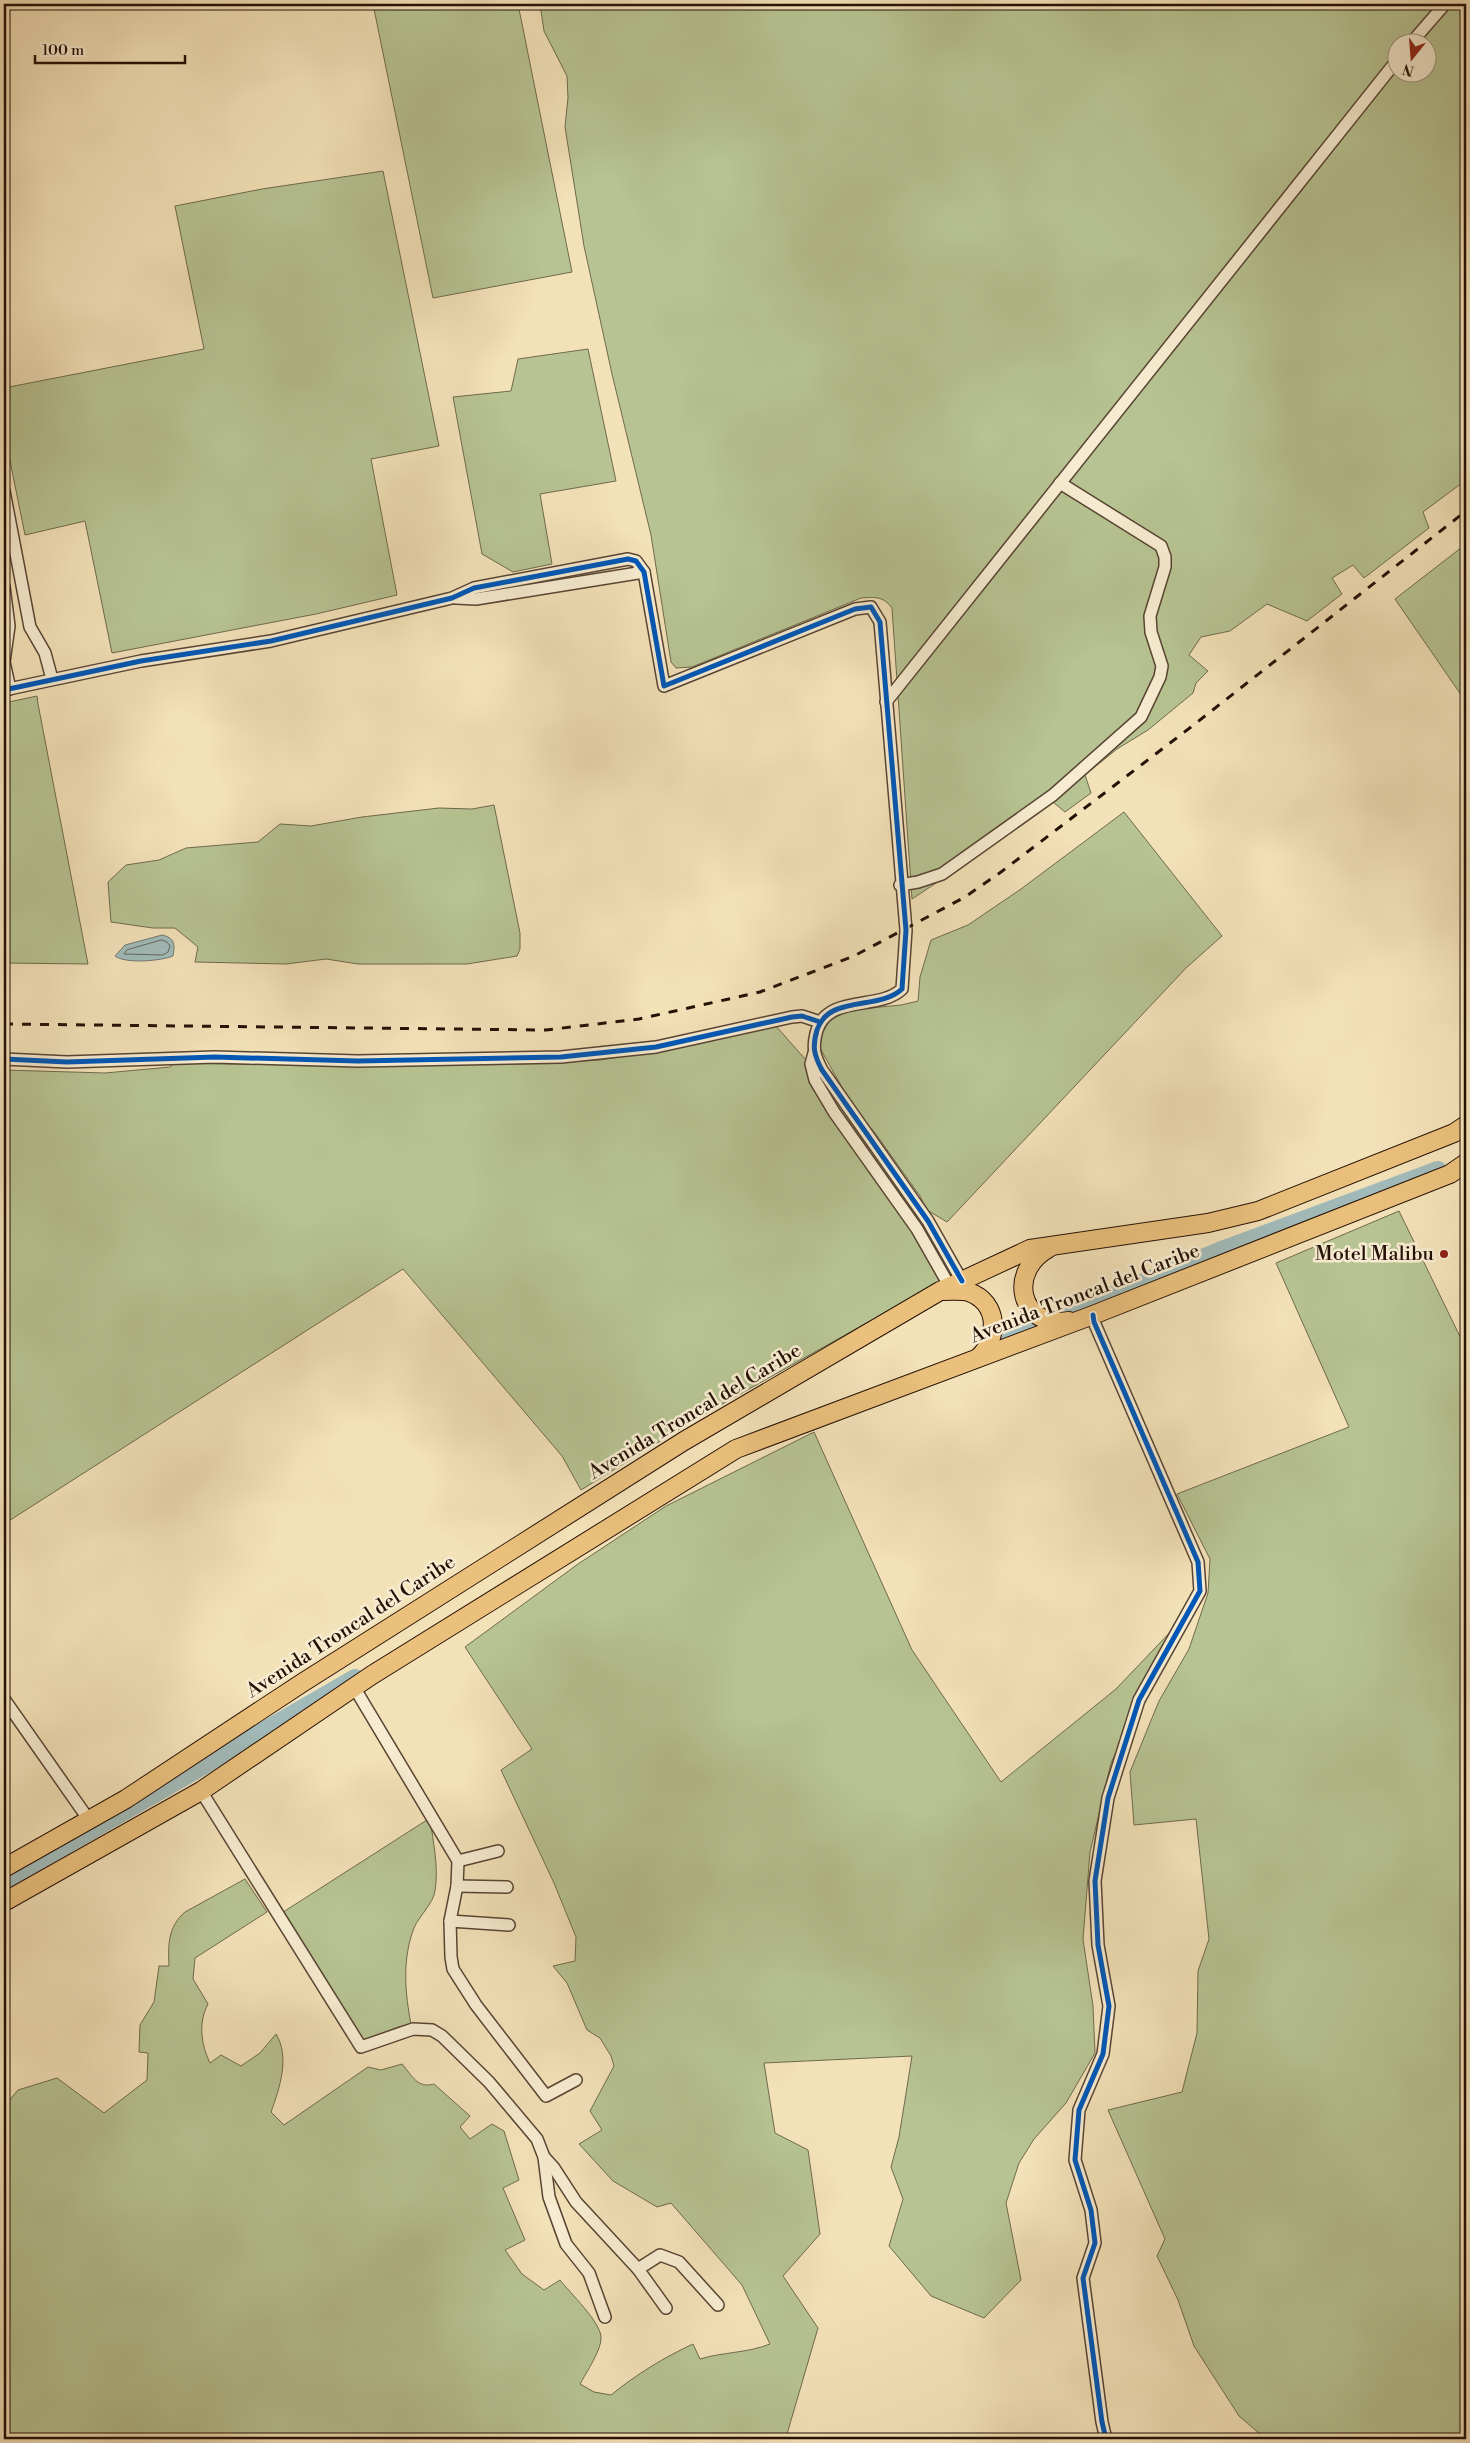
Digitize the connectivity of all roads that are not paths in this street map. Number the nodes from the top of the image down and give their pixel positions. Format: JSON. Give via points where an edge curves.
{"nodes":[{"id":1,"x":1445,"y":4,"type":"edge"},
{"id":2,"x":1421,"y":32,"type":"edge"},
{"id":3,"x":1388,"y":72,"type":"edge"},
{"id":4,"x":1060,"y":483,"type":"junction"},
{"id":5,"x":4,"y":491,"type":"edge"},
{"id":6,"x":4,"y":587,"type":"edge"},
{"id":7,"x":52,"y":679,"type":"junction"},
{"id":8,"x":7,"y":690,"type":"edge"},
{"id":9,"x":886,"y":702,"type":"junction"},
{"id":10,"x":900,"y":885,"type":"junction"},
{"id":11,"x":820,"y":1022,"type":"junction"},
{"id":12,"x":4,"y":1059,"type":"edge"},
{"id":13,"x":1466,"y":1125,"type":"edge"},
{"id":14,"x":1466,"y":1163,"type":"edge"},
{"id":15,"x":1056,"y":1244,"type":"junction"},
{"id":16,"x":951,"y":1286,"type":"junction"},
{"id":17,"x":1093,"y":1315,"type":"junction"},
{"id":18,"x":979,"y":1357,"type":"junction"},
{"id":19,"x":354,"y":1686,"type":"junction"},
{"id":20,"x":4,"y":1699,"type":"edge"},
{"id":21,"x":201,"y":1791,"type":"junction"},
{"id":22,"x":88,"y":1820,"type":"junction"},
{"id":23,"x":498,"y":1851,"type":"dead end"},
{"id":24,"x":458,"y":1861,"type":"junction"},
{"id":25,"x":4,"y":1868,"type":"edge"},
{"id":26,"x":457,"y":1886,"type":"junction"},
{"id":27,"x":507,"y":1887,"type":"dead end"},
{"id":28,"x":4,"y":1902,"type":"edge"},
{"id":29,"x":450,"y":1921,"type":"junction"},
{"id":30,"x":509,"y":1925,"type":"dead end"},
{"id":31,"x":576,"y":2080,"type":"dead end"},
{"id":32,"x":544,"y":2157,"type":"junction"},
{"id":33,"x":638,"y":2269,"type":"junction"},
{"id":34,"x":718,"y":2305,"type":"dead end"},
{"id":35,"x":666,"y":2308,"type":"dead end"},
{"id":36,"x":605,"y":2317,"type":"dead end"},
{"id":37,"x":1106,"y":2439,"type":"edge"}],
"edges":[{"from":1,"to":2,"type":"street"},
{"from":3,"to":4,"type":"street"},
{"from":4,"to":9,"type":"street"},
{"from":4,"to":10,"type":"street","via":[[1160,546],[1166,557],[1150,616],[1151,632],[1162,666],[1160,677],[1141,717],[1053,794],[942,874]]},
{"from":5,"to":7,"type":"street","via":[[30,627],[45,653]]},
{"from":6,"to":8,"type":"street","via":[[9,626],[4,662]]},
{"from":7,"to":8,"type":"street"},
{"from":7,"to":9,"type":"street","via":[[271,640],[452,598],[476,600],[644,572],[664,686],[855,609],[871,607],[880,622]]},
{"from":9,"to":10,"type":"street"},
{"from":10,"to":11,"type":"street","via":[[906,930],[902,989],[888,999],[831,1011]]},
{"from":11,"to":12,"type":"street","via":[[802,1016],[792,1017],[656,1047],[561,1057],[358,1061],[216,1057],[67,1062]]},
{"from":11,"to":16,"type":"street","via":[[813,1044],[822,1070],[928,1222]]},
{"from":13,"to":15,"type":"highway","name":"Avenida Troncal del Caribe","via":[[1454,1133],[1258,1211],[1208,1223]]},
{"from":14,"to":17,"type":"highway","name":"Avenida Troncal del Caribe","via":[[1450,1174]]},
{"from":15,"to":16,"type":"highway","name":"Avenida Troncal del Caribe","via":[[1030,1249]]},
{"from":15,"to":17,"type":"highway","via":[[1031,1261],[1024,1276],[1023,1292],[1029,1307],[1041,1318],[1056,1323]]},
{"from":16,"to":18,"type":"highway","via":[[969,1292],[986,1304],[991,1312],[994,1332]]},
{"from":16,"to":22,"type":"highway","name":"Avenida Troncal del Caribe","via":[[676,1445],[126,1799]]},
{"from":17,"to":18,"type":"highway","name":"Avenida Troncal del Caribe"},
{"from":17,"to":37,"type":"street","via":[[1198,1562],[1200,1591],[1139,1700],[1108,1798],[1095,1881],[1098,1945],[1109,2006],[1103,2054],[1080,2110],[1075,2160],[1091,2210],[1095,2243],[1083,2278]]},
{"from":18,"to":19,"type":"highway","name":"Avenida Troncal del Caribe","via":[[736,1449]]},
{"from":19,"to":21,"type":"highway","name":"Avenida Troncal del Caribe"},
{"from":19,"to":24,"type":"street"},
{"from":20,"to":22,"type":"street"},
{"from":21,"to":28,"type":"highway","name":"Avenida Troncal del Caribe"},
{"from":21,"to":32,"type":"street","via":[[361,2047],[413,2029],[432,2030],[442,2036],[489,2082],[537,2139]]},
{"from":22,"to":25,"type":"highway","name":"Avenida Troncal del Caribe"},
{"from":23,"to":24,"type":"street"},
{"from":24,"to":26,"type":"street"},
{"from":26,"to":27,"type":"street"},
{"from":26,"to":29,"type":"street"},
{"from":29,"to":30,"type":"street"},
{"from":29,"to":31,"type":"street","via":[[453,1969],[476,2005],[544,2094],[548,2096]]},
{"from":32,"to":33,"type":"street","via":[[576,2202]]},
{"from":32,"to":36,"type":"street","via":[[548,2197],[566,2244],[589,2273]]},
{"from":33,"to":34,"type":"street","via":[[660,2255],[672,2258]]},
{"from":33,"to":35,"type":"street"}]}
